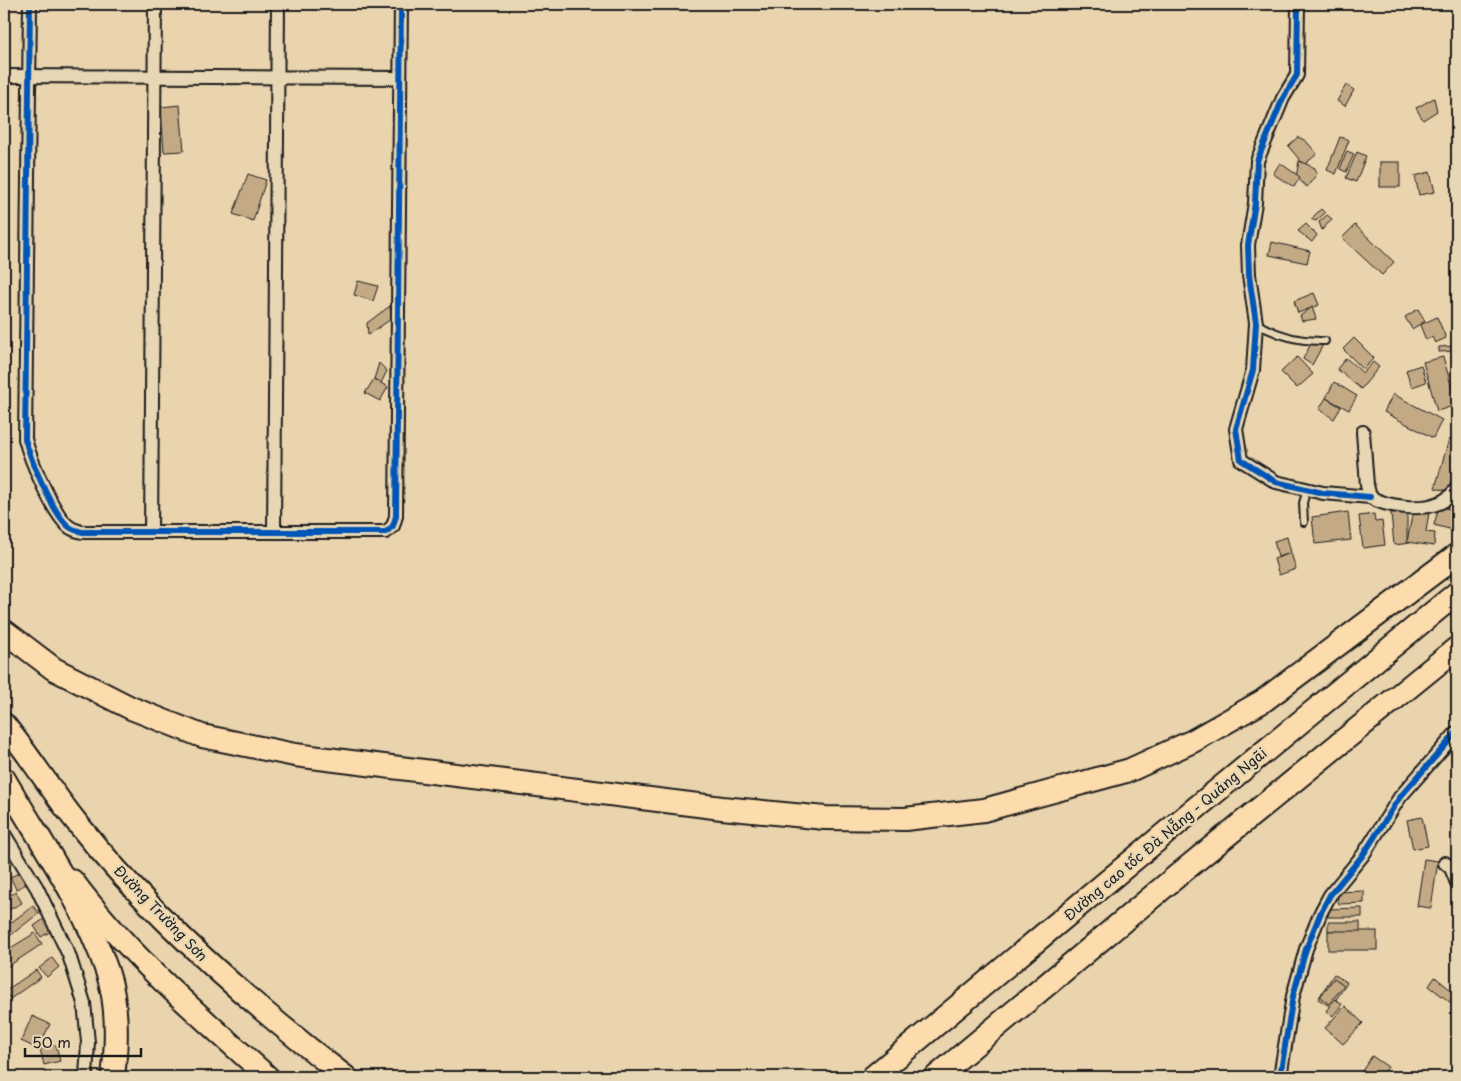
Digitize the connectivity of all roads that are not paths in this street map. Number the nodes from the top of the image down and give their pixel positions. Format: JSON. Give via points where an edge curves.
{"nodes":[{"id":1,"x":30,"y":4,"type":"edge"},
{"id":2,"x":155,"y":4,"type":"edge"},
{"id":3,"x":278,"y":4,"type":"edge"},
{"id":4,"x":400,"y":4,"type":"edge"},
{"id":5,"x":1298,"y":4,"type":"edge"},
{"id":6,"x":4,"y":76,"type":"edge"},
{"id":7,"x":29,"y":76,"type":"junction"},
{"id":8,"x":155,"y":77,"type":"junction"},
{"id":9,"x":277,"y":78,"type":"junction"},
{"id":10,"x":400,"y":78,"type":"junction"},
{"id":11,"x":1256,"y":323,"type":"junction"},
{"id":12,"x":1325,"y":341,"type":"dead end"},
{"id":13,"x":1363,"y":432,"type":"dead end"},
{"id":14,"x":1307,"y":489,"type":"junction"},
{"id":15,"x":1457,"y":489,"type":"edge"},
{"id":16,"x":1370,"y":497,"type":"junction"},
{"id":17,"x":1304,"y":522,"type":"dead end"},
{"id":18,"x":151,"y":532,"type":"junction"},
{"id":19,"x":274,"y":532,"type":"junction"},
{"id":20,"x":1457,"y":555,"type":"edge"},
{"id":21,"x":1457,"y":593,"type":"edge"},
{"id":22,"x":4,"y":631,"type":"edge"},
{"id":23,"x":1457,"y":648,"type":"edge"},
{"id":24,"x":4,"y":724,"type":"edge"},
{"id":25,"x":1457,"y":732,"type":"edge"},
{"id":26,"x":4,"y":778,"type":"edge"},
{"id":27,"x":4,"y":834,"type":"edge"},
{"id":28,"x":1445,"y":863,"type":"dead end"},
{"id":29,"x":1457,"y":883,"type":"edge"},
{"id":30,"x":86,"y":1077,"type":"edge"},
{"id":31,"x":113,"y":1077,"type":"edge"},
{"id":32,"x":268,"y":1077,"type":"edge"},
{"id":33,"x":346,"y":1077,"type":"edge"},
{"id":34,"x":873,"y":1077,"type":"edge"},
{"id":35,"x":936,"y":1077,"type":"edge"},
{"id":36,"x":1280,"y":1077,"type":"edge"}],
"edges":[{"from":1,"to":7,"type":"street"},
{"from":2,"to":8,"type":"street"},
{"from":3,"to":9,"type":"street"},
{"from":4,"to":10,"type":"street"},
{"from":5,"to":11,"type":"street","via":[[1297,75],[1283,98],[1257,161],[1256,203],[1248,245]]},
{"from":6,"to":7,"type":"street"},
{"from":7,"to":8,"type":"street"},
{"from":7,"to":18,"type":"street","via":[[25,439],[30,460],[61,518],[70,528],[82,532]]},
{"from":8,"to":9,"type":"street"},
{"from":8,"to":18,"type":"street"},
{"from":9,"to":10,"type":"street"},
{"from":9,"to":19,"type":"street"},
{"from":10,"to":19,"type":"street","via":[[396,516],[393,526],[386,532]]},
{"from":11,"to":12,"type":"lane","via":[[1284,337]]},
{"from":11,"to":14,"type":"street","via":[[1253,370],[1236,429],[1241,460],[1276,482]]},
{"from":13,"to":16,"type":"street"},
{"from":14,"to":16,"type":"street"},
{"from":14,"to":17,"type":"lane","via":[[1303,503]]},
{"from":15,"to":16,"type":"street","via":[[1440,503],[1429,506],[1389,506]]},
{"from":18,"to":19,"type":"street"},
{"from":20,"to":22,"type":"highway","via":[[1263,701],[1193,741],[1130,770],[993,808],[905,819],[825,818],[722,808],[286,753],[202,736],[132,708],[54,668]]},
{"from":21,"to":34,"type":"highway","name":"Đường cao tốc Đà Nẵng - Quảng Ngãi"},
{"from":23,"to":35,"type":"highway"},
{"from":24,"to":33,"type":"highway","name":"Đường Trường Sơn","via":[[78,824],[146,900],[220,973],[292,1037]]},
{"from":25,"to":36,"type":"street","via":[[1400,797],[1321,912],[1306,949],[1293,996]]},
{"from":26,"to":31,"type":"highway","via":[[79,907],[108,972],[114,1012]]},
{"from":26,"to":32,"type":"highway","via":[[43,840],[99,916],[194,1011]]},
{"from":27,"to":30,"type":"street","via":[[37,888],[69,955],[85,1011],[88,1042]]},
{"from":28,"to":29,"type":"street","via":[[1451,868]]}]}
